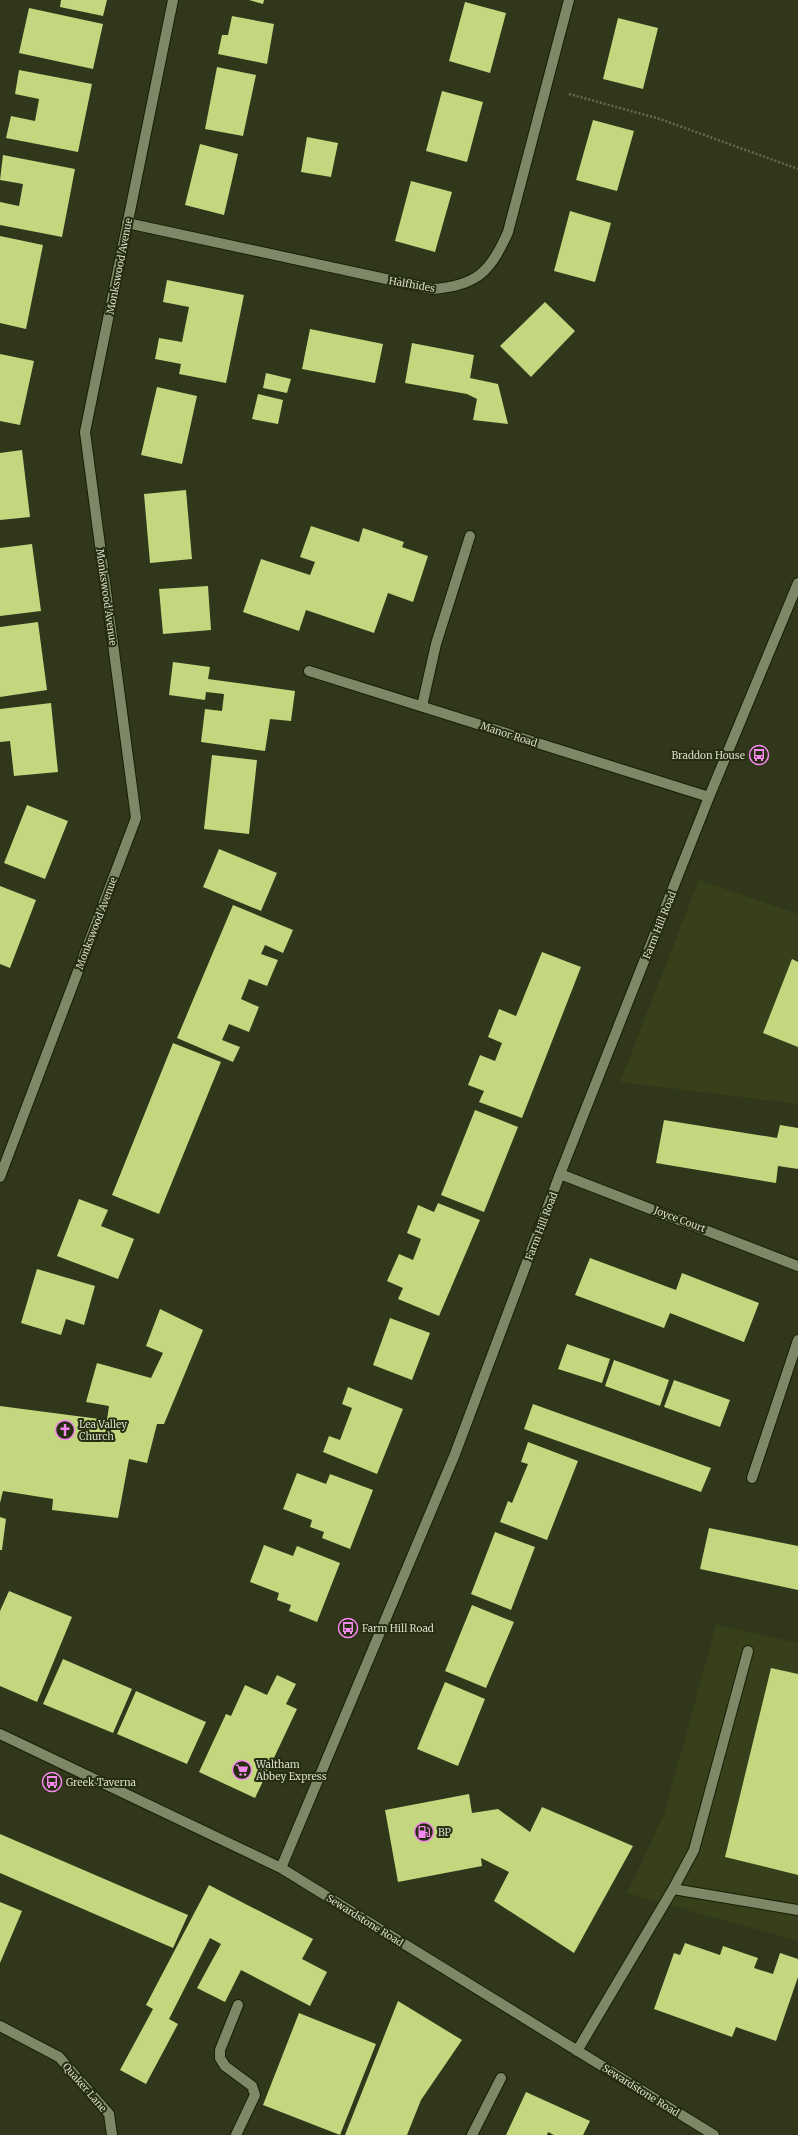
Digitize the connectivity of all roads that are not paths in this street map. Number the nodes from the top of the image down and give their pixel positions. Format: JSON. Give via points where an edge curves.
{"nodes":[{"id":1,"x":173,"y":0,"type":"edge"},
{"id":2,"x":569,"y":0,"type":"edge"},
{"id":3,"x":127,"y":223,"type":"junction"},
{"id":4,"x":470,"y":536,"type":"dead end"},
{"id":5,"x":798,"y":583,"type":"edge"},
{"id":6,"x":309,"y":670,"type":"dead end"},
{"id":7,"x":422,"y":706,"type":"junction"},
{"id":8,"x":709,"y":797,"type":"junction"},
{"id":9,"x":560,"y":1174,"type":"junction"},
{"id":10,"x":0,"y":1177,"type":"edge"},
{"id":11,"x":798,"y":1266,"type":"edge"},
{"id":12,"x":798,"y":1340,"type":"edge"},
{"id":13,"x":752,"y":1478,"type":"dead end"},
{"id":14,"x":748,"y":1651,"type":"dead end"},
{"id":15,"x":0,"y":1734,"type":"edge"},
{"id":16,"x":281,"y":1868,"type":"junction"},
{"id":17,"x":673,"y":1889,"type":"junction"},
{"id":18,"x":798,"y":1910,"type":"edge"},
{"id":19,"x":238,"y":2005,"type":"dead end"},
{"id":20,"x":0,"y":2026,"type":"edge"},
{"id":21,"x":577,"y":2051,"type":"junction"},
{"id":22,"x":501,"y":2078,"type":"dead end"},
{"id":23,"x":238,"y":2134,"type":"edge"},
{"id":24,"x":112,"y":2135,"type":"edge"},
{"id":25,"x":472,"y":2135,"type":"edge"},
{"id":26,"x":714,"y":2135,"type":"edge"}],
"edges":[{"from":1,"to":3,"type":"street","name":"Monkswood Avenue"},
{"from":2,"to":3,"type":"street","name":"Halfhides","via":[[508,232],[489,268],[471,282],[452,288],[432,289]]},
{"from":3,"to":10,"type":"street","name":"Monkswood Avenue","via":[[85,432],[136,818]]},
{"from":4,"to":7,"type":"street","via":[[436,644]]},
{"from":5,"to":8,"type":"street","name":"Farm Hill Road"},
{"from":6,"to":7,"type":"street","name":"Manor Road"},
{"from":7,"to":8,"type":"street","name":"Manor Road"},
{"from":8,"to":9,"type":"street","name":"Farm Hill Road"},
{"from":9,"to":11,"type":"street","name":"Joyce Court"},
{"from":9,"to":16,"type":"street","name":"Farm Hill Road","via":[[455,1454]]},
{"from":12,"to":13,"type":"street"},
{"from":14,"to":17,"type":"street","via":[[694,1850]]},
{"from":15,"to":16,"type":"street","name":"Sewardstone Road"},
{"from":16,"to":21,"type":"street","name":"Sewardstone Road"},
{"from":17,"to":18,"type":"street"},
{"from":17,"to":21,"type":"street"},
{"from":19,"to":23,"type":"street","via":[[220,2050],[220,2058],[225,2066],[252,2086],[255,2095]]},
{"from":20,"to":24,"type":"street","name":"Quaker Lane","via":[[59,2057],[109,2114]]},
{"from":21,"to":26,"type":"street","name":"Sewardstone Road"},
{"from":22,"to":25,"type":"street"}]}
